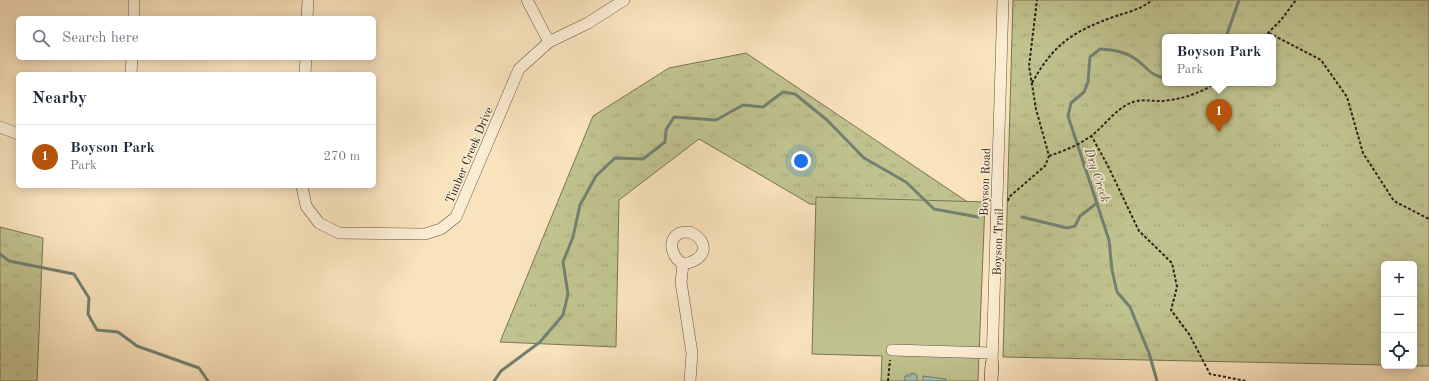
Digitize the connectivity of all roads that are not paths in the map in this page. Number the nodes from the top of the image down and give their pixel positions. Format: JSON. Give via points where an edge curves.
{"nodes":[{"id":1,"x":134,"y":0,"type":"edge"},
{"id":2,"x":308,"y":0,"type":"edge"},
{"id":3,"x":527,"y":0,"type":"edge"},
{"id":4,"x":624,"y":0,"type":"edge"},
{"id":5,"x":1003,"y":0,"type":"edge"},
{"id":6,"x":134,"y":16,"type":"edge"},
{"id":7,"x":307,"y":16,"type":"edge"},
{"id":8,"x":549,"y":42,"type":"junction"},
{"id":9,"x":132,"y":60,"type":"edge"},
{"id":10,"x":306,"y":60,"type":"edge"},
{"id":11,"x":131,"y":72,"type":"edge"},
{"id":12,"x":305,"y":72,"type":"edge"},
{"id":13,"x":0,"y":127,"type":"edge"},
{"id":14,"x":16,"y":133,"type":"edge"},
{"id":15,"x":302,"y":188,"type":"edge"},
{"id":16,"x":683,"y":264,"type":"dead end"},
{"id":17,"x":892,"y":350,"type":"road end"},
{"id":18,"x":992,"y":359,"type":"junction"},
{"id":19,"x":690,"y":381,"type":"edge"},
{"id":20,"x":991,"y":381,"type":"edge"}],
"edges":[{"from":1,"to":6,"type":"street"},
{"from":2,"to":7,"type":"street"},
{"from":3,"to":8,"type":"street"},
{"from":4,"to":8,"type":"street","name":"Timber Creek Drive","via":[[588,23]]},
{"from":5,"to":18,"type":"street","name":"Boyson Road"},
{"from":8,"to":15,"type":"street","name":"Timber Creek Drive","via":[[519,69],[456,217],[441,229],[425,234],[339,233],[319,222],[306,206]]},
{"from":9,"to":11,"type":"street"},
{"from":10,"to":12,"type":"street"},
{"from":13,"to":14,"type":"street"},
{"from":16,"to":19,"type":"street","via":[[681,282],[692,353]]},
{"from":17,"to":18,"type":"street"},
{"from":18,"to":20,"type":"main road"}]}
